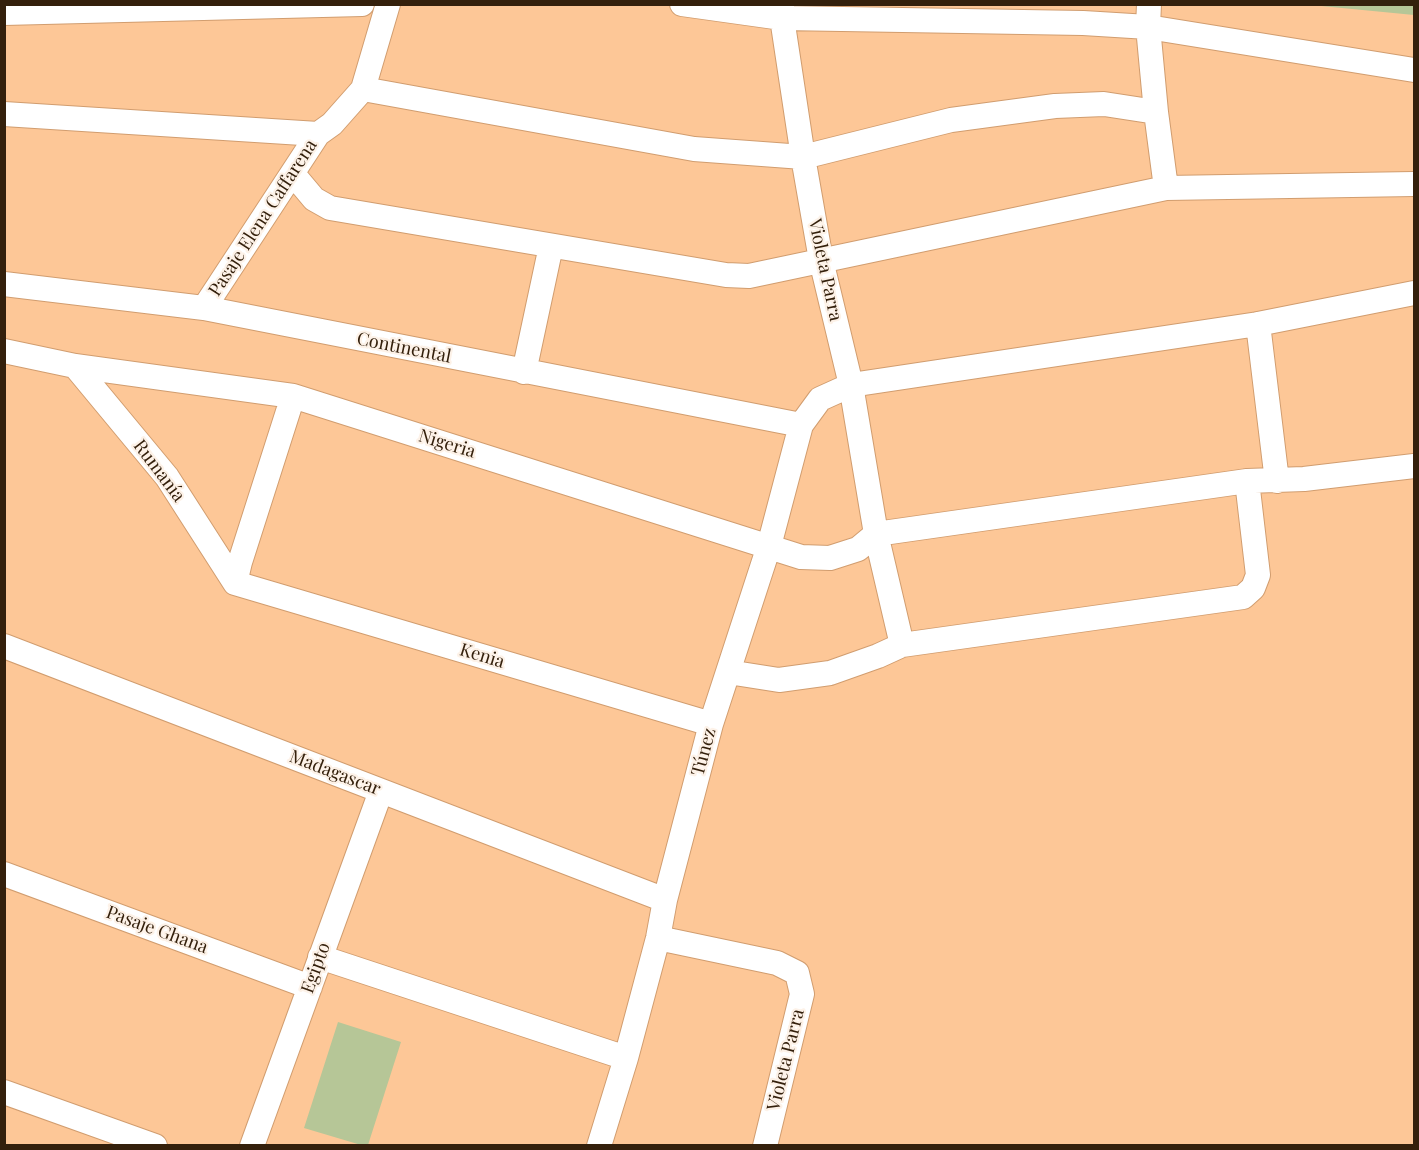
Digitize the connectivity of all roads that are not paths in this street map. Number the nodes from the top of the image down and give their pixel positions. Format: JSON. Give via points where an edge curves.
{"nodes":[{"id":1,"x":362,"y":4,"type":"edge"},
{"id":2,"x":388,"y":4,"type":"edge"},
{"id":3,"x":682,"y":4,"type":"edge"},
{"id":4,"x":782,"y":11,"type":"edge"},
{"id":5,"x":4,"y":13,"type":"edge"},
{"id":6,"x":1148,"y":16,"type":"edge"},
{"id":7,"x":1414,"y":70,"type":"edge"},
{"id":8,"x":363,"y":89,"type":"junction"},
{"id":9,"x":1156,"y":112,"type":"junction"},
{"id":10,"x":4,"y":114,"type":"edge"},
{"id":11,"x":318,"y":134,"type":"junction"},
{"id":12,"x":804,"y":157,"type":"junction"},
{"id":13,"x":293,"y":174,"type":"junction"},
{"id":14,"x":1414,"y":184,"type":"edge"},
{"id":15,"x":1166,"y":188,"type":"junction"},
{"id":16,"x":551,"y":246,"type":"junction"},
{"id":17,"x":821,"y":260,"type":"junction"},
{"id":18,"x":4,"y":284,"type":"edge"},
{"id":19,"x":1414,"y":293,"type":"edge"},
{"id":20,"x":204,"y":308,"type":"junction"},
{"id":21,"x":1257,"y":324,"type":"junction"},
{"id":22,"x":4,"y":351,"type":"edge"},
{"id":23,"x":75,"y":366,"type":"junction"},
{"id":24,"x":524,"y":372,"type":"junction"},
{"id":25,"x":851,"y":385,"type":"junction"},
{"id":26,"x":293,"y":396,"type":"junction"},
{"id":27,"x":801,"y":426,"type":"junction"},
{"id":28,"x":1414,"y":466,"type":"edge"},
{"id":29,"x":1247,"y":481,"type":"junction"},
{"id":30,"x":1277,"y":481,"type":"junction"},
{"id":31,"x":876,"y":534,"type":"junction"},
{"id":32,"x":769,"y":546,"type":"junction"},
{"id":33,"x":244,"y":585,"type":"junction"},
{"id":34,"x":902,"y":645,"type":"junction"},
{"id":35,"x":4,"y":646,"type":"edge"},
{"id":36,"x":729,"y":672,"type":"junction"},
{"id":37,"x":711,"y":724,"type":"junction"},
{"id":38,"x":381,"y":791,"type":"junction"},
{"id":39,"x":4,"y":874,"type":"edge"},
{"id":40,"x":665,"y":900,"type":"junction"},
{"id":41,"x":658,"y":938,"type":"junction"},
{"id":42,"x":320,"y":957,"type":"junction"},
{"id":43,"x":310,"y":987,"type":"junction"},
{"id":44,"x":626,"y":1058,"type":"junction"},
{"id":45,"x":4,"y":1092,"type":"edge"},
{"id":46,"x":155,"y":1146,"type":"edge"},
{"id":47,"x":252,"y":1146,"type":"edge"},
{"id":48,"x":599,"y":1146,"type":"edge"},
{"id":49,"x":765,"y":1146,"type":"edge"}],
"edges":[{"from":1,"to":5,"type":"street"},
{"from":2,"to":8,"type":"street","name":"Pasaje Elena Caffarena"},
{"from":3,"to":4,"type":"street"},
{"from":4,"to":6,"type":"street","via":[[1083,23]]},
{"from":4,"to":12,"type":"street","name":"Violeta Parra"},
{"from":6,"to":7,"type":"street"},
{"from":6,"to":9,"type":"street"},
{"from":8,"to":11,"type":"street","name":"Pasaje Elena Caffarena","via":[[333,124]]},
{"from":8,"to":12,"type":"street","via":[[694,149]]},
{"from":9,"to":12,"type":"street","via":[[1104,104],[1055,106],[951,120]]},
{"from":9,"to":15,"type":"street"},
{"from":10,"to":11,"type":"street"},
{"from":11,"to":13,"type":"street","name":"Pasaje Elena Caffarena"},
{"from":12,"to":17,"type":"street","name":"Violeta Parra"},
{"from":13,"to":16,"type":"street","via":[[314,199],[330,208]]},
{"from":13,"to":20,"type":"street","name":"Pasaje Elena Caffarena"},
{"from":14,"to":15,"type":"street"},
{"from":15,"to":17,"type":"street"},
{"from":16,"to":17,"type":"street","via":[[726,276],[749,276]]},
{"from":16,"to":24,"type":"street"},
{"from":17,"to":25,"type":"street","name":"Violeta Parra"},
{"from":18,"to":20,"type":"street","name":"Continental"},
{"from":19,"to":21,"type":"street","name":"Túnez"},
{"from":20,"to":24,"type":"street","name":"Continental"},
{"from":21,"to":25,"type":"street","name":"Túnez"},
{"from":21,"to":30,"type":"street"},
{"from":22,"to":23,"type":"street","name":"Nigeria"},
{"from":23,"to":26,"type":"street","name":"Nigeria"},
{"from":23,"to":33,"type":"street","name":"Rumanía","via":[[167,477]]},
{"from":24,"to":27,"type":"street","name":"Continental"},
{"from":25,"to":27,"type":"street","name":"Túnez","via":[[820,399]]},
{"from":25,"to":31,"type":"street","name":"Violeta Parra"},
{"from":26,"to":32,"type":"street","name":"Nigeria"},
{"from":26,"to":33,"type":"street","via":[[244,551]]},
{"from":27,"to":32,"type":"street","name":"Túnez"},
{"from":28,"to":30,"type":"street"},
{"from":29,"to":30,"type":"street"},
{"from":29,"to":31,"type":"street"},
{"from":29,"to":34,"type":"street","via":[[1257,574],[1253,588],[1243,597]]},
{"from":31,"to":32,"type":"street","name":"Nigeria","via":[[858,549],[830,558],[801,556]]},
{"from":31,"to":34,"type":"street","name":"Violeta Parra"},
{"from":32,"to":36,"type":"street","name":"Túnez"},
{"from":33,"to":37,"type":"street","name":"Kenia"},
{"from":34,"to":36,"type":"street","via":[[830,673],[779,680]]},
{"from":35,"to":38,"type":"street","name":"Madagascar"},
{"from":36,"to":37,"type":"street","name":"Túnez"},
{"from":37,"to":40,"type":"street","name":"Túnez"},
{"from":38,"to":40,"type":"street","name":"Madagascar"},
{"from":38,"to":42,"type":"street","name":"Egipto"},
{"from":39,"to":43,"type":"street","name":"Pasaje Ghana"},
{"from":40,"to":41,"type":"street","name":"Túnez"},
{"from":41,"to":44,"type":"street","name":"Túnez"},
{"from":41,"to":49,"type":"street","name":"Violeta Parra","via":[[777,963],[797,973],[802,994]]},
{"from":42,"to":43,"type":"street","name":"Egipto"},
{"from":42,"to":44,"type":"street"},
{"from":43,"to":47,"type":"street","name":"Egipto"},
{"from":44,"to":48,"type":"street","name":"Túnez"},
{"from":45,"to":46,"type":"street"}]}
